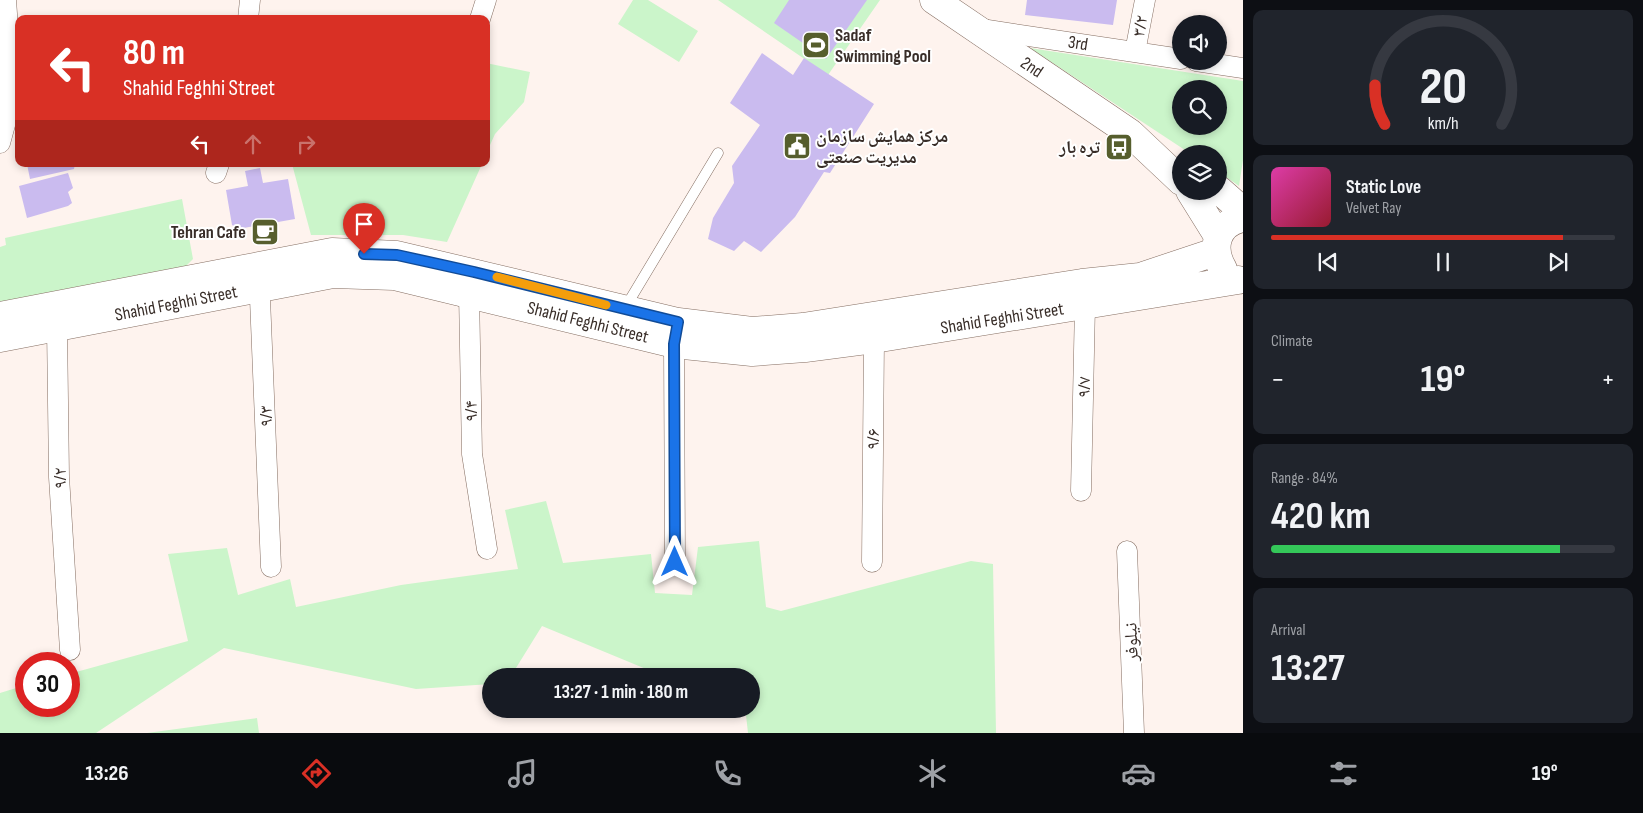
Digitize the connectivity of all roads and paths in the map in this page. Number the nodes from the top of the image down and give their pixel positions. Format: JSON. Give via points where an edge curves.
{"nodes":[{"id":1,"x":6,"y":0,"type":"edge"},
{"id":2,"x":250,"y":0,"type":"edge"},
{"id":3,"x":486,"y":0,"type":"edge"},
{"id":4,"x":934,"y":0,"type":"edge"},
{"id":5,"x":1144,"y":0,"type":"edge"},
{"id":6,"x":248,"y":15,"type":"edge"},
{"id":7,"x":481,"y":15,"type":"edge"},
{"id":8,"x":974,"y":28,"type":"junction"},
{"id":9,"x":1135,"y":52,"type":"junction"},
{"id":10,"x":1172,"y":58,"type":"edge"},
{"id":11,"x":1227,"y":66,"type":"edge"},
{"id":12,"x":1243,"y":68,"type":"edge"},
{"id":13,"x":1130,"y":133,"type":"junction"},
{"id":14,"x":0,"y":143,"type":"edge"},
{"id":15,"x":1172,"y":149,"type":"edge"},
{"id":16,"x":718,"y":153,"type":"dead end"},
{"id":17,"x":1172,"y":173,"type":"edge"},
{"id":18,"x":1227,"y":197,"type":"edge"},
{"id":19,"x":1195,"y":200,"type":"edge"},
{"id":20,"x":1243,"y":211,"type":"edge"},
{"id":21,"x":1243,"y":218,"type":"edge"},
{"id":22,"x":1217,"y":244,"type":"junction"},
{"id":23,"x":259,"y":275,"type":"junction"},
{"id":24,"x":1240,"y":280,"type":"edge"},
{"id":25,"x":472,"y":282,"type":"junction"},
{"id":26,"x":1084,"y":294,"type":"junction"},
{"id":27,"x":624,"y":309,"type":"junction"},
{"id":28,"x":0,"y":316,"type":"edge"},
{"id":29,"x":55,"y":316,"type":"junction"},
{"id":30,"x":872,"y":328,"type":"junction"},
{"id":31,"x":676,"y":333,"type":"junction"},
{"id":32,"x":0,"y":338,"type":"edge"},
{"id":33,"x":1081,"y":491,"type":"dead end"},
{"id":34,"x":486,"y":549,"type":"dead end"},
{"id":35,"x":1127,"y":551,"type":"dead end"},
{"id":36,"x":675,"y":562,"type":"dead end"},
{"id":37,"x":872,"y":562,"type":"dead end"},
{"id":38,"x":271,"y":567,"type":"dead end"},
{"id":39,"x":70,"y":650,"type":"dead end"},
{"id":40,"x":1134,"y":733,"type":"edge"}],
"edges":[{"from":1,"to":14,"type":"street","via":[[9,110]]},
{"from":2,"to":6,"type":"street"},
{"from":3,"to":7,"type":"street"},
{"from":4,"to":8,"type":"street","name":"2nd"},
{"from":5,"to":9,"type":"street","name":"۳/۲"},
{"from":8,"to":9,"type":"street","name":"3rd"},
{"from":8,"to":13,"type":"street","name":"2nd"},
{"from":9,"to":10,"type":"street","name":"3rd"},
{"from":11,"to":12,"type":"street"},
{"from":13,"to":15,"type":"street","name":"2nd"},
{"from":13,"to":17,"type":"street","name":"2nd"},
{"from":16,"to":27,"type":"lane"},
{"from":18,"to":20,"type":"street"},
{"from":19,"to":22,"type":"street"},
{"from":21,"to":22,"type":"street","via":[[1228,224]]},
{"from":22,"to":24,"type":"street","via":[[1223,269]]},
{"from":22,"to":26,"type":"street","name":"Shahid Feghhi Street","via":[[1140,277]]},
{"from":23,"to":25,"type":"street","name":"Shahid Feghhi Street","via":[[332,252],[397,255]]},
{"from":23,"to":29,"type":"street","name":"Shahid Feghhi Street"},
{"from":23,"to":38,"type":"street","name":"۹/۳"},
{"from":24,"to":26,"type":"street","name":"Shahid Feghhi Street"},
{"from":25,"to":27,"type":"street","name":"Shahid Feghhi Street"},
{"from":25,"to":31,"type":"street","name":"Shahid Feghhi Street"},
{"from":25,"to":34,"type":"street","name":"۹/۴","via":[[472,454]]},
{"from":26,"to":30,"type":"street","name":"Shahid Feghhi Street"},
{"from":26,"to":33,"type":"street","name":"۹/۷"},
{"from":27,"to":31,"type":"street","name":"Shahid Feghhi Street"},
{"from":28,"to":29,"type":"street","name":"Shahid Feghhi Street"},
{"from":29,"to":32,"type":"street","name":"Shahid Feghhi Street"},
{"from":29,"to":39,"type":"street","name":"۹/۲"},
{"from":30,"to":31,"type":"street","name":"Shahid Feghhi Street","via":[[803,327]]},
{"from":30,"to":37,"type":"street","name":"۹/۶"},
{"from":31,"to":36,"type":"street"},
{"from":35,"to":40,"type":"street","name":"نیلوفر"}]}
